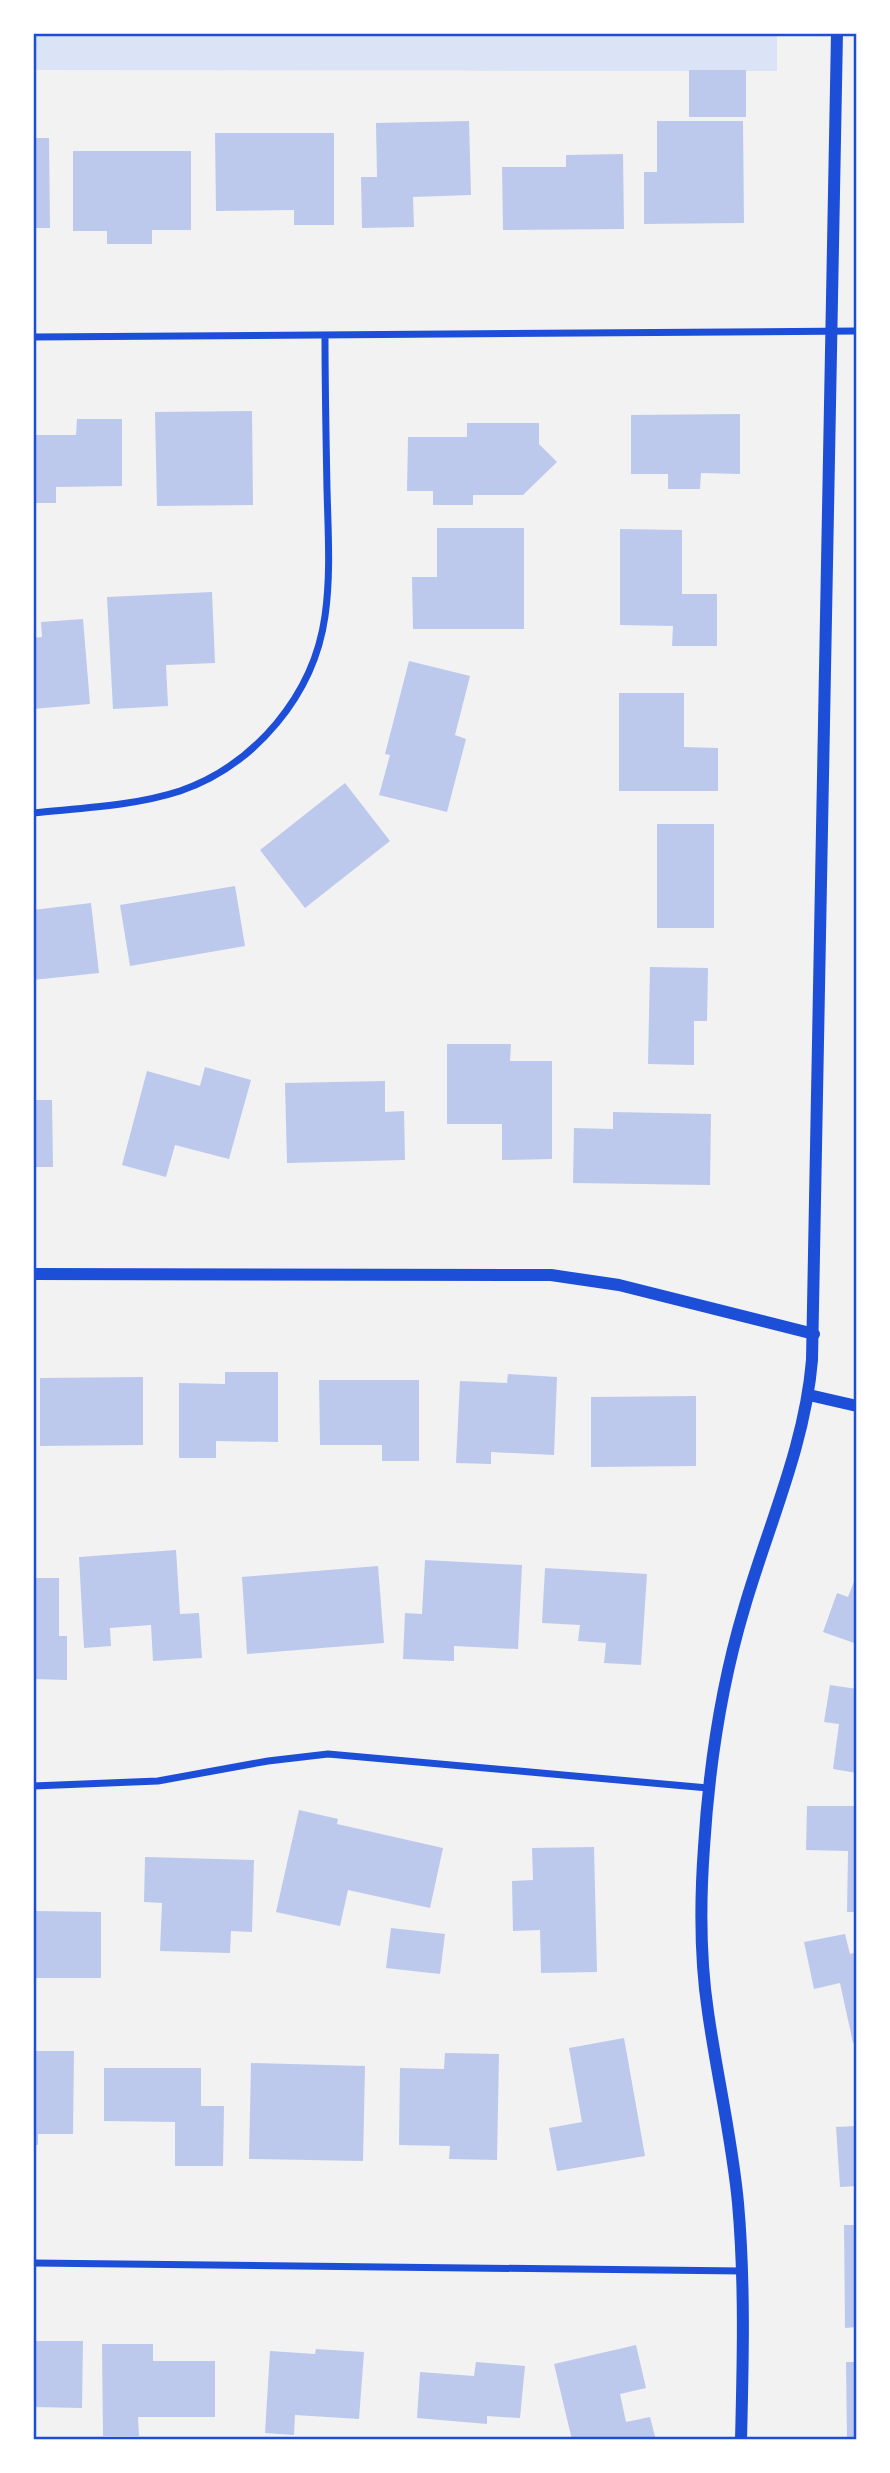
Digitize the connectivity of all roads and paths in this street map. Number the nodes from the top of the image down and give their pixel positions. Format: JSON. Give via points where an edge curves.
{"nodes":[{"id":1,"x":837,"y":33,"type":"edge"},
{"id":2,"x":831,"y":331,"type":"junction"},
{"id":3,"x":857,"y":331,"type":"edge"},
{"id":4,"x":325,"y":335,"type":"junction"},
{"id":5,"x":33,"y":337,"type":"edge"},
{"id":6,"x":33,"y":813,"type":"edge"},
{"id":7,"x":33,"y":1274,"type":"edge"},
{"id":8,"x":814,"y":1334,"type":"junction"},
{"id":9,"x":809,"y":1395,"type":"junction"},
{"id":10,"x":857,"y":1406,"type":"edge"},
{"id":11,"x":33,"y":1786,"type":"edge"},
{"id":12,"x":708,"y":1788,"type":"junction"},
{"id":13,"x":33,"y":2263,"type":"edge"},
{"id":14,"x":743,"y":2271,"type":"junction"},
{"id":15,"x":741,"y":2440,"type":"edge"}],
"edges":[{"from":1,"to":2,"type":"street"},
{"from":2,"to":3,"type":"street"},
{"from":2,"to":4,"type":"street"},
{"from":2,"to":8,"type":"street"},
{"from":4,"to":5,"type":"street"},
{"from":4,"to":6,"type":"street","via":[[328,569],[325,618],[311,668],[272,731],[234,765],[180,791]]},
{"from":7,"to":8,"type":"street","via":[[562,1276],[619,1285]]},
{"from":8,"to":9,"type":"street"},
{"from":9,"to":10,"type":"street"},
{"from":9,"to":12,"type":"street","via":[[740,1624]]},
{"from":11,"to":12,"type":"street","via":[[158,1781],[328,1754]]},
{"from":12,"to":14,"type":"street","via":[[704,1958],[708,2011],[733,2160]]},
{"from":13,"to":14,"type":"street"},
{"from":14,"to":15,"type":"street"}]}
